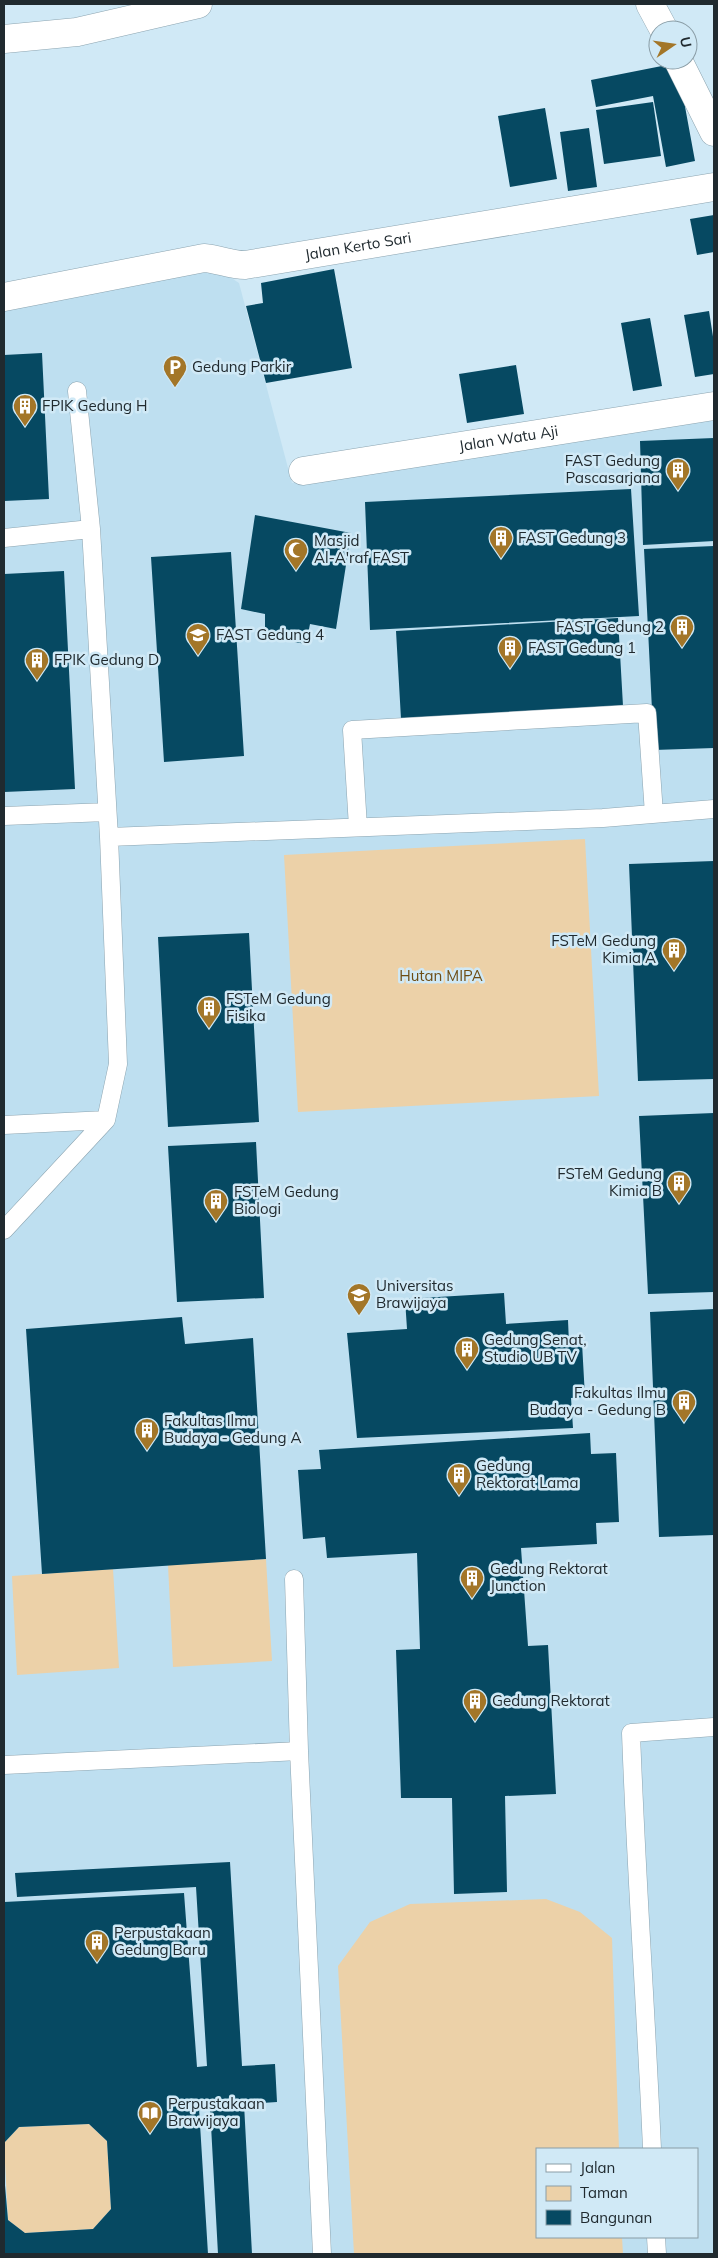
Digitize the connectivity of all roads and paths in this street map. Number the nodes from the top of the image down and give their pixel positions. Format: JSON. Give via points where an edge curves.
{"nodes":[{"id":1,"x":198,"y":4,"type":"edge"},
{"id":2,"x":650,"y":4,"type":"edge"},
{"id":3,"x":659,"y":20,"type":"edge"},
{"id":4,"x":4,"y":39,"type":"edge"},
{"id":5,"x":683,"y":70,"type":"edge"},
{"id":6,"x":714,"y":132,"type":"edge"},
{"id":7,"x":714,"y":187,"type":"edge"},
{"id":8,"x":4,"y":297,"type":"edge"},
{"id":9,"x":77,"y":391,"type":"dead end"},
{"id":10,"x":714,"y":406,"type":"edge"},
{"id":11,"x":303,"y":471,"type":"dead end"},
{"id":12,"x":91,"y":530,"type":"junction"},
{"id":13,"x":4,"y":538,"type":"edge"},
{"id":14,"x":714,"y":809,"type":"edge"},
{"id":15,"x":107,"y":812,"type":"junction"},
{"id":16,"x":654,"y":814,"type":"junction"},
{"id":17,"x":4,"y":816,"type":"edge"},
{"id":18,"x":358,"y":828,"type":"junction"},
{"id":19,"x":110,"y":837,"type":"junction"},
{"id":20,"x":106,"y":1120,"type":"junction"},
{"id":21,"x":4,"y":1125,"type":"edge"},
{"id":22,"x":4,"y":1230,"type":"edge"},
{"id":23,"x":294,"y":1579,"type":"dead end"},
{"id":24,"x":714,"y":1727,"type":"edge"},
{"id":25,"x":299,"y":1751,"type":"junction"},
{"id":26,"x":4,"y":1765,"type":"edge"},
{"id":27,"x":652,"y":2148,"type":"edge"},
{"id":28,"x":656,"y":2238,"type":"edge"},
{"id":29,"x":322,"y":2254,"type":"edge"},
{"id":30,"x":657,"y":2254,"type":"edge"}],
"edges":[{"from":1,"to":4,"type":"street","via":[[76,32]]},
{"from":2,"to":3,"type":"street"},
{"from":5,"to":6,"type":"street"},
{"from":7,"to":8,"type":"street","name":"Jalan Kerto Sari","via":[[245,265],[229,265],[204,258]]},
{"from":9,"to":12,"type":"lane"},
{"from":10,"to":11,"type":"street","name":"Jalan Watu Aji"},
{"from":12,"to":13,"type":"lane"},
{"from":12,"to":15,"type":"lane"},
{"from":14,"to":16,"type":"lane"},
{"from":15,"to":17,"type":"lane"},
{"from":15,"to":19,"type":"lane"},
{"from":16,"to":18,"type":"lane"},
{"from":16,"to":18,"type":"lane","via":[[647,713],[352,730]]},
{"from":18,"to":19,"type":"lane"},
{"from":19,"to":20,"type":"lane","via":[[118,1064]]},
{"from":20,"to":21,"type":"lane"},
{"from":20,"to":22,"type":"lane"},
{"from":23,"to":25,"type":"lane"},
{"from":24,"to":27,"type":"lane","via":[[631,1733]]},
{"from":25,"to":26,"type":"lane"},
{"from":25,"to":29,"type":"lane"},
{"from":28,"to":30,"type":"lane"}]}
